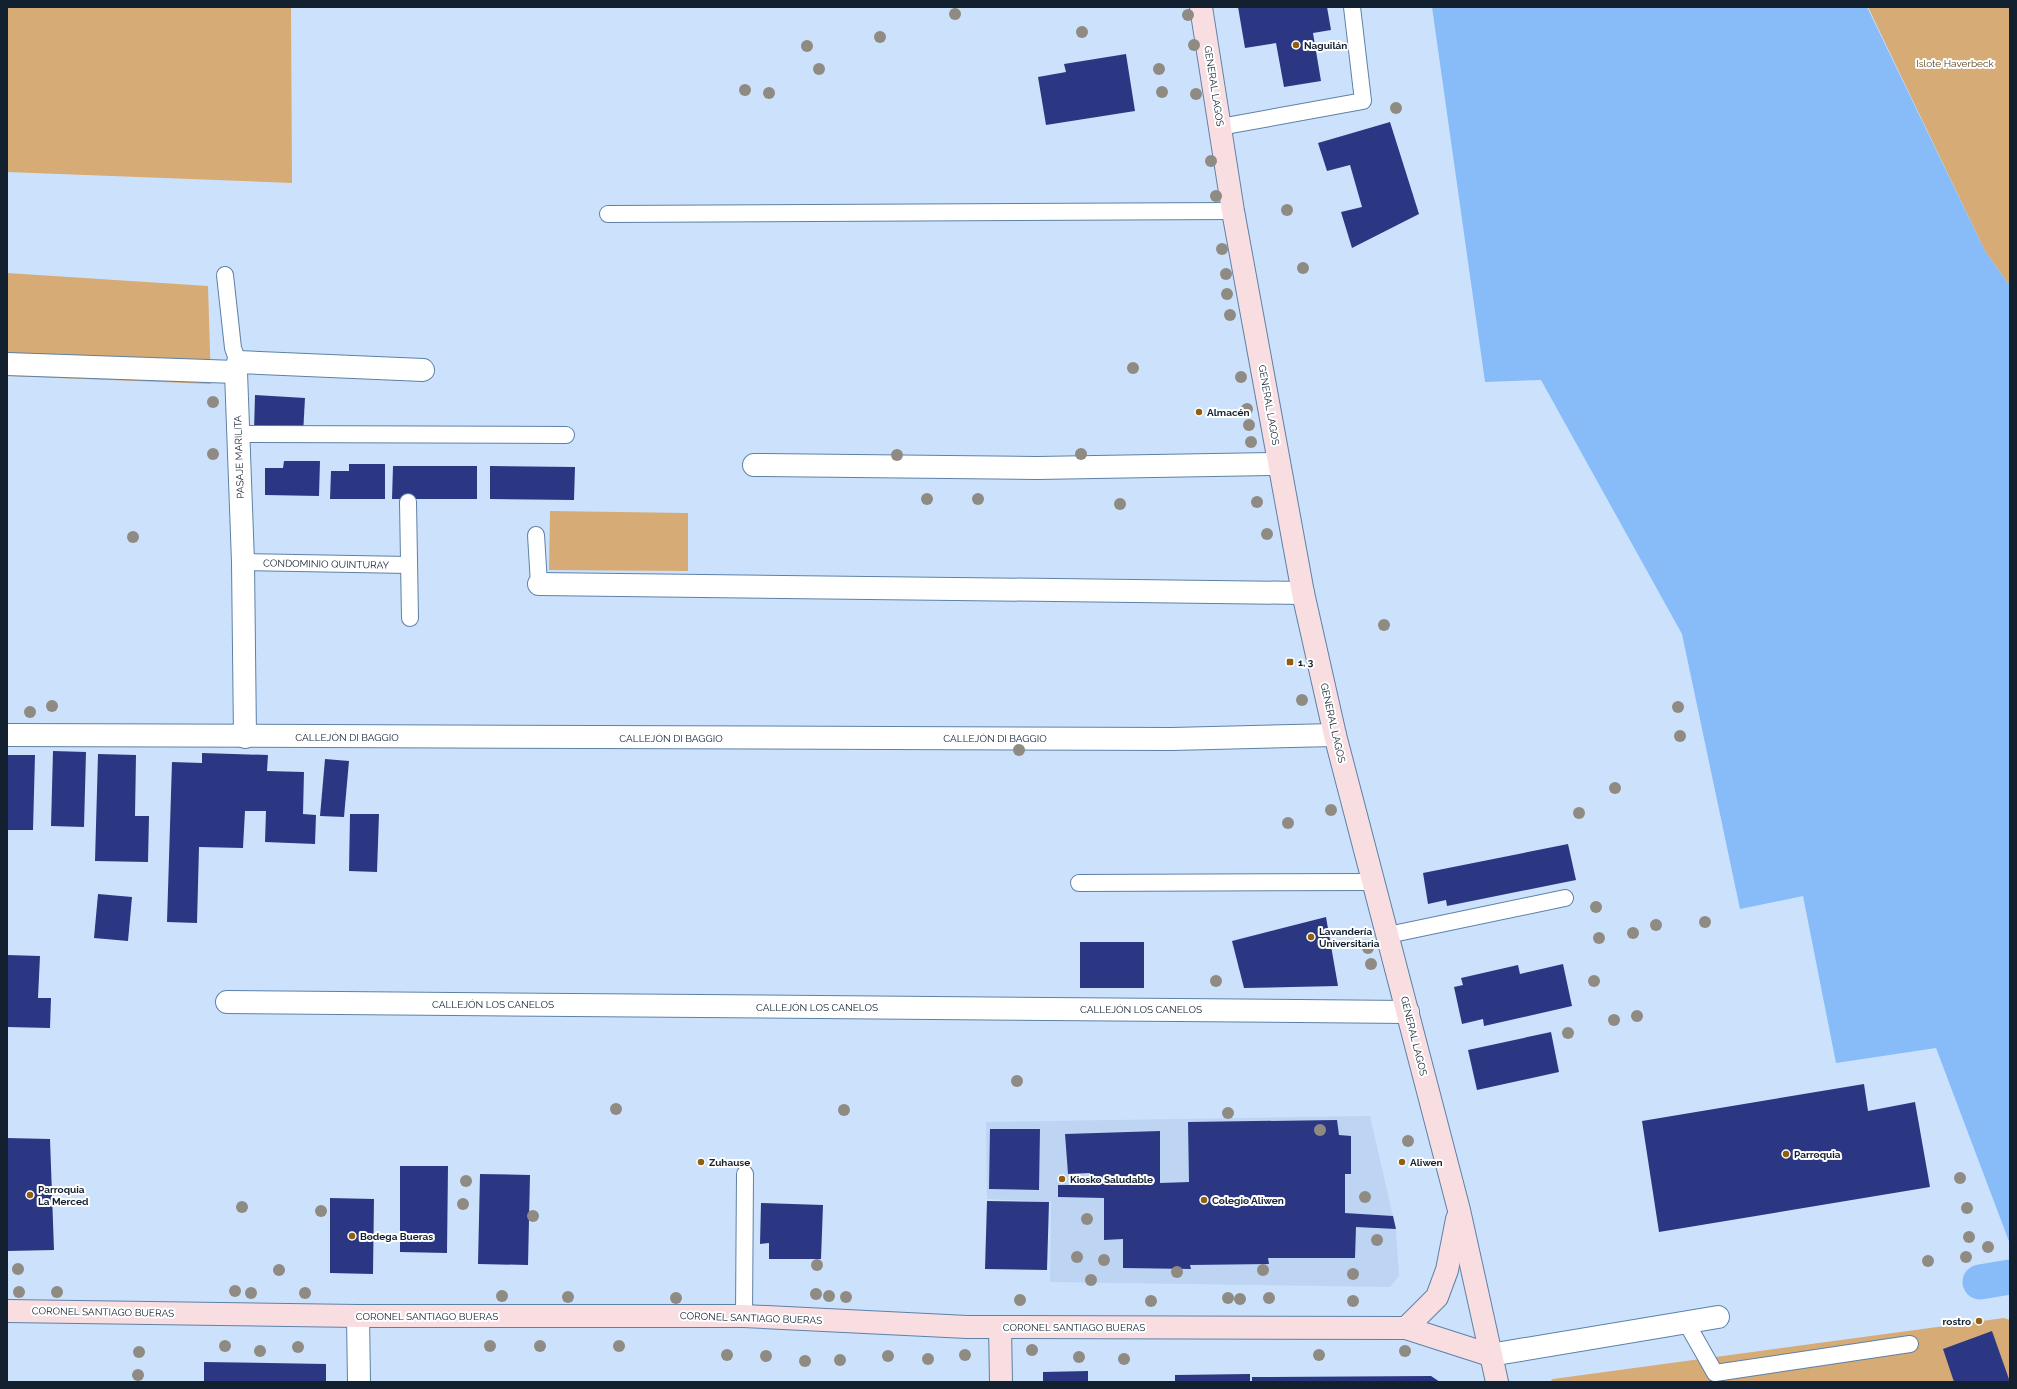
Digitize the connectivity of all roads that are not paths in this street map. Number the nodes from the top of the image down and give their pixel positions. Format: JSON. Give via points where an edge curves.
{"nodes":[{"id":1,"x":1202,"y":7,"type":"edge"},
{"id":2,"x":1352,"y":7,"type":"edge"},
{"id":3,"x":1220,"y":127,"type":"junction"},
{"id":4,"x":1233,"y":211,"type":"junction"},
{"id":5,"x":608,"y":214,"type":"dead end"},
{"id":6,"x":225,"y":275,"type":"dead end"},
{"id":7,"x":7,"y":364,"type":"edge"},
{"id":8,"x":237,"y":367,"type":"junction"},
{"id":9,"x":423,"y":370,"type":"dead end"},
{"id":10,"x":238,"y":434,"type":"junction"},
{"id":11,"x":566,"y":435,"type":"dead end"},
{"id":12,"x":1279,"y":464,"type":"junction"},
{"id":13,"x":754,"y":465,"type":"dead end"},
{"id":14,"x":408,"y":502,"type":"dead end"},
{"id":15,"x":536,"y":535,"type":"dead end"},
{"id":16,"x":243,"y":562,"type":"junction"},
{"id":17,"x":409,"y":565,"type":"junction"},
{"id":18,"x":539,"y":584,"type":"joint"},
{"id":19,"x":1303,"y":592,"type":"junction"},
{"id":20,"x":410,"y":618,"type":"dead end"},
{"id":21,"x":7,"y":735,"type":"edge"},
{"id":22,"x":1335,"y":735,"type":"junction"},
{"id":23,"x":245,"y":737,"type":"junction"},
{"id":24,"x":1374,"y":882,"type":"junction"},
{"id":25,"x":1079,"y":883,"type":"dead end"},
{"id":26,"x":1565,"y":898,"type":"dead end"},
{"id":27,"x":1388,"y":935,"type":"junction"},
{"id":28,"x":226,"y":1002,"type":"dead end"},
{"id":29,"x":1408,"y":1012,"type":"junction"},
{"id":30,"x":746,"y":1174,"type":"dead end"},
{"id":31,"x":1458,"y":1210,"type":"junction"},
{"id":32,"x":7,"y":1311,"type":"edge"},
{"id":33,"x":358,"y":1316,"type":"junction"},
{"id":34,"x":744,"y":1316,"type":"junction"},
{"id":35,"x":1718,"y":1317,"type":"dead end"},
{"id":36,"x":1686,"y":1322,"type":"junction"},
{"id":37,"x":1000,"y":1327,"type":"junction"},
{"id":38,"x":1406,"y":1328,"type":"junction"},
{"id":39,"x":1910,"y":1344,"type":"dead end"},
{"id":40,"x":1490,"y":1355,"type":"junction"},
{"id":41,"x":359,"y":1382,"type":"edge"},
{"id":42,"x":1001,"y":1382,"type":"edge"},
{"id":43,"x":1497,"y":1382,"type":"edge"}],
"edges":[{"from":1,"to":3,"type":"main road","name":"GENERAL LAGOS"},
{"from":2,"to":3,"type":"lane","via":[[1363,101]]},
{"from":3,"to":4,"type":"main road","name":"GENERAL LAGOS"},
{"from":4,"to":5,"type":"lane"},
{"from":4,"to":12,"type":"main road","name":"GENERAL LAGOS"},
{"from":6,"to":8,"type":"lane"},
{"from":7,"to":8,"type":"street"},
{"from":8,"to":9,"type":"street"},
{"from":8,"to":10,"type":"street","name":"PASAJE MARILITA"},
{"from":10,"to":11,"type":"lane"},
{"from":10,"to":16,"type":"street","name":"PASAJE MARILITA"},
{"from":12,"to":13,"type":"street","via":[[1037,468]]},
{"from":12,"to":19,"type":"main road","name":"GENERAL LAGOS"},
{"from":14,"to":17,"type":"lane"},
{"from":15,"to":18,"type":"lane"},
{"from":16,"to":17,"type":"lane","name":"CONDOMINIO QUINTURAY"},
{"from":16,"to":23,"type":"street","name":"PASAJE MARILITA"},
{"from":17,"to":20,"type":"lane"},
{"from":18,"to":19,"type":"street"},
{"from":19,"to":22,"type":"main road","name":"GENERAL LAGOS"},
{"from":21,"to":23,"type":"street","name":"CALLEJÓN DI BAGGIO"},
{"from":22,"to":23,"type":"street","name":"CALLEJÓN DI BAGGIO","via":[[1172,739]]},
{"from":22,"to":24,"type":"main road","name":"GENERAL LAGOS"},
{"from":24,"to":25,"type":"lane"},
{"from":24,"to":27,"type":"main road","name":"GENERAL LAGOS"},
{"from":26,"to":27,"type":"lane"},
{"from":27,"to":29,"type":"main road","name":"GENERAL LAGOS"},
{"from":28,"to":29,"type":"street","name":"CALLEJÓN LOS CANELOS"},
{"from":29,"to":31,"type":"main road","name":"GENERAL LAGOS"},
{"from":30,"to":34,"type":"lane"},
{"from":31,"to":38,"type":"main road","via":[[1447,1270],[1437,1297]]},
{"from":31,"to":40,"type":"main road","name":"GENERAL LAGOS"},
{"from":32,"to":33,"type":"main road","name":"CORONEL SANTIAGO BUERAS"},
{"from":33,"to":34,"type":"main road","name":"CORONEL SANTIAGO BUERAS"},
{"from":33,"to":41,"type":"street"},
{"from":34,"to":37,"type":"main road","name":"CORONEL SANTIAGO BUERAS"},
{"from":35,"to":36,"type":"street"},
{"from":36,"to":39,"type":"lane","via":[[1715,1373]]},
{"from":36,"to":40,"type":"street"},
{"from":37,"to":38,"type":"main road","name":"CORONEL SANTIAGO BUERAS"},
{"from":37,"to":42,"type":"main road"},
{"from":38,"to":40,"type":"main road","name":"CORONEL SANTIAGO BUERAS"},
{"from":40,"to":43,"type":"main road","name":"GENERAL LAGOS"}]}
